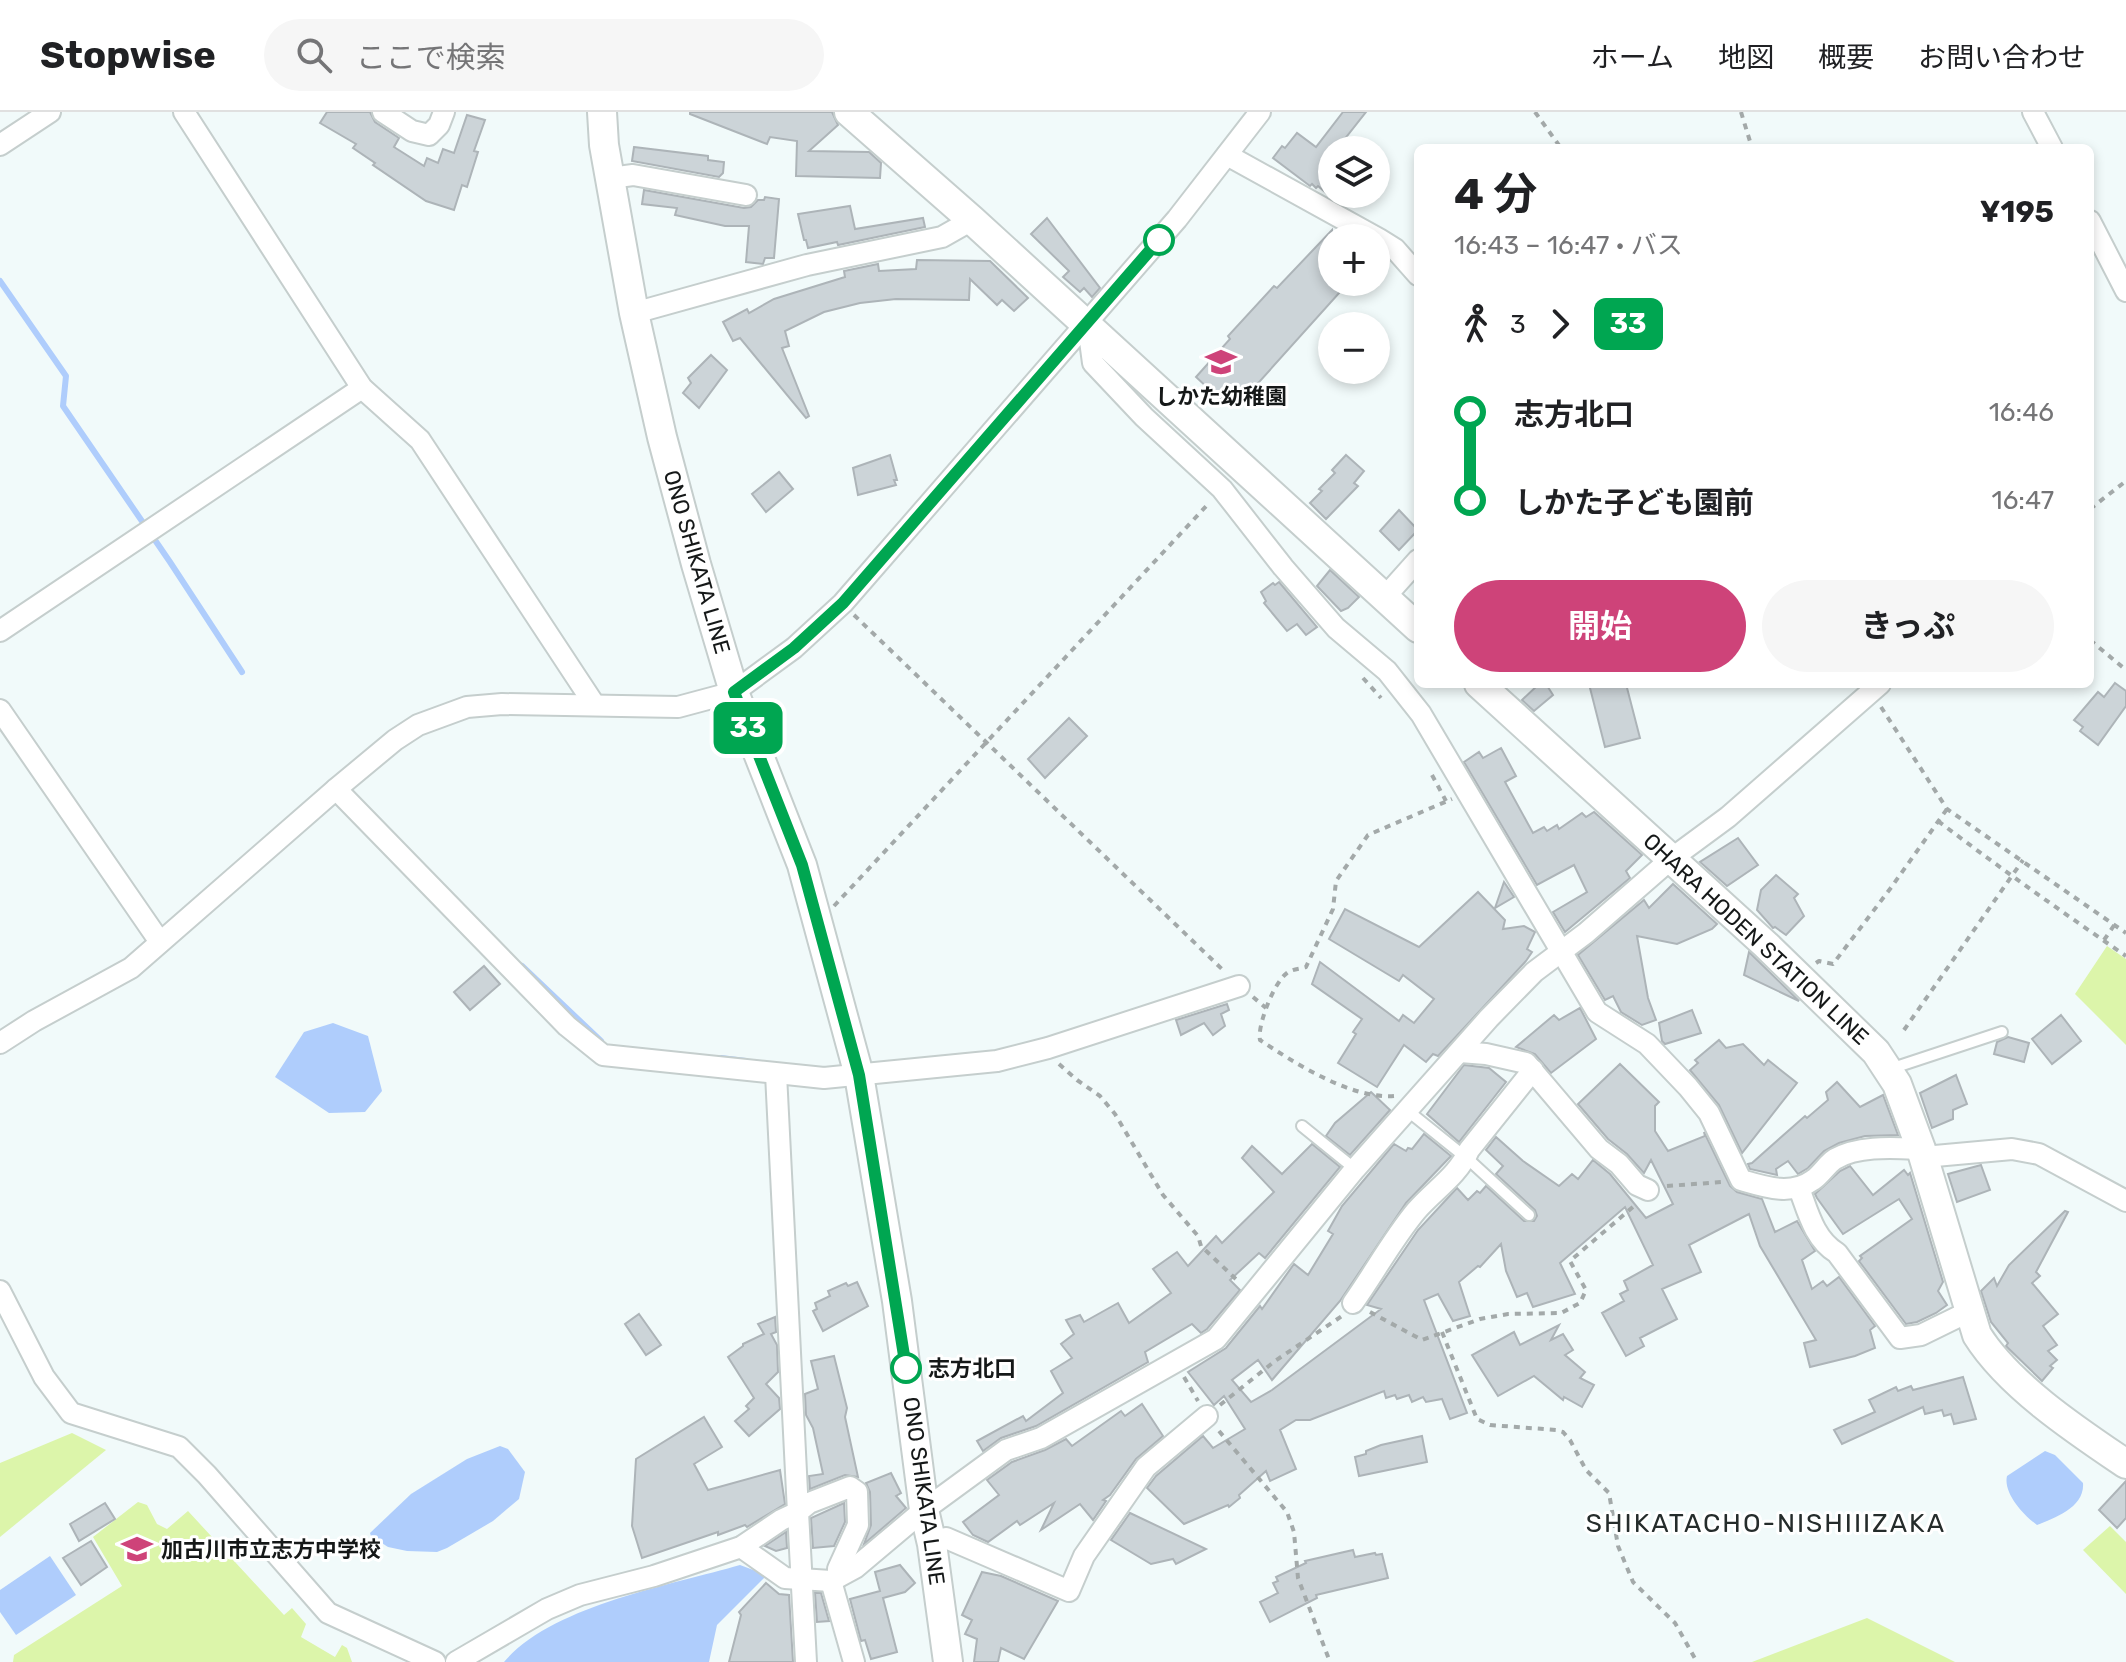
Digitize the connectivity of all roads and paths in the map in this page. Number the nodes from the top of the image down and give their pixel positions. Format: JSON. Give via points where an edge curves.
{"nodes":[{"id":1,"x":50,"y":112,"type":"edge"},
{"id":2,"x":184,"y":112,"type":"edge"},
{"id":3,"x":383,"y":112,"type":"edge"},
{"id":4,"x":444,"y":112,"type":"edge"},
{"id":5,"x":602,"y":112,"type":"edge"},
{"id":6,"x":849,"y":112,"type":"edge"},
{"id":7,"x":1260,"y":112,"type":"edge"},
{"id":8,"x":1535,"y":112,"type":"edge"},
{"id":9,"x":1741,"y":112,"type":"edge"},
{"id":10,"x":2033,"y":112,"type":"edge"},
{"id":11,"x":1558,"y":144,"type":"edge"},
{"id":12,"x":1751,"y":144,"type":"edge"},
{"id":13,"x":2050,"y":144,"type":"edge"},
{"id":14,"x":0,"y":145,"type":"edge"},
{"id":15,"x":1227,"y":155,"type":"junction"},
{"id":16,"x":610,"y":178,"type":"junction"},
{"id":17,"x":746,"y":195,"type":"dead end"},
{"id":18,"x":972,"y":220,"type":"junction"},
{"id":19,"x":2094,"y":229,"type":"edge"},
{"id":20,"x":1414,"y":270,"type":"edge"},
{"id":21,"x":2126,"y":291,"type":"edge"},
{"id":22,"x":634,"y":313,"type":"junction"},
{"id":23,"x":1088,"y":325,"type":"junction"},
{"id":24,"x":362,"y":388,"type":"junction"},
{"id":25,"x":2126,"y":481,"type":"edge"},
{"id":26,"x":1222,"y":489,"type":"junction"},
{"id":27,"x":2094,"y":506,"type":"edge"},
{"id":28,"x":1414,"y":564,"type":"edge"},
{"id":29,"x":1384,"y":598,"type":"junction"},
{"id":30,"x":843,"y":603,"type":"junction"},
{"id":31,"x":1414,"y":624,"type":"edge"},
{"id":32,"x":0,"y":631,"type":"edge"},
{"id":33,"x":2094,"y":643,"type":"edge"},
{"id":34,"x":2126,"y":670,"type":"edge"},
{"id":35,"x":1359,"y":674,"type":"dead end"},
{"id":36,"x":1483,"y":688,"type":"edge"},
{"id":37,"x":1875,"y":688,"type":"edge"},
{"id":38,"x":734,"y":692,"type":"junction"},
{"id":39,"x":1385,"y":703,"type":"dead end"},
{"id":40,"x":594,"y":704,"type":"junction"},
{"id":41,"x":0,"y":710,"type":"edge"},
{"id":42,"x":985,"y":744,"type":"junction"},
{"id":43,"x":1428,"y":766,"type":"dead end"},
{"id":44,"x":336,"y":789,"type":"junction"},
{"id":45,"x":1467,"y":792,"type":"junction"},
{"id":46,"x":1446,"y":801,"type":"junction"},
{"id":47,"x":1947,"y":809,"type":"junction"},
{"id":48,"x":1938,"y":821,"type":"junction"},
{"id":49,"x":1671,"y":859,"type":"junction"},
{"id":50,"x":2023,"y":860,"type":"junction"},
{"id":51,"x":2013,"y":876,"type":"junction"},
{"id":52,"x":814,"y":910,"type":"junction"},
{"id":53,"x":2115,"y":924,"type":"junction"},
{"id":54,"x":2126,"y":933,"type":"edge"},
{"id":55,"x":2104,"y":940,"type":"junction"},
{"id":56,"x":160,"y":942,"type":"junction"},
{"id":57,"x":1563,"y":952,"type":"junction"},
{"id":58,"x":2126,"y":956,"type":"edge"},
{"id":59,"x":1806,"y":983,"type":"junction"},
{"id":60,"x":1239,"y":986,"type":"junction"},
{"id":61,"x":1266,"y":1008,"type":"junction"},
{"id":62,"x":1904,"y":1030,"type":"dead end"},
{"id":63,"x":2002,"y":1032,"type":"dead end"},
{"id":64,"x":0,"y":1043,"type":"edge"},
{"id":65,"x":1048,"y":1048,"type":"junction"},
{"id":66,"x":1460,"y":1052,"type":"junction"},
{"id":67,"x":1533,"y":1070,"type":"junction"},
{"id":68,"x":1888,"y":1070,"type":"junction"},
{"id":69,"x":776,"y":1074,"type":"junction"},
{"id":70,"x":859,"y":1075,"type":"junction"},
{"id":71,"x":1414,"y":1104,"type":"junction"},
{"id":72,"x":1302,"y":1126,"type":"dead end"},
{"id":73,"x":1922,"y":1153,"type":"junction"},
{"id":74,"x":1465,"y":1158,"type":"junction"},
{"id":75,"x":1355,"y":1169,"type":"junction"},
{"id":76,"x":1741,"y":1180,"type":"junction"},
{"id":77,"x":1799,"y":1188,"type":"junction"},
{"id":78,"x":1648,"y":1190,"type":"junction"},
{"id":79,"x":2126,"y":1201,"type":"edge"},
{"id":80,"x":1529,"y":1215,"type":"dead end"},
{"id":81,"x":0,"y":1291,"type":"edge"},
{"id":82,"x":1253,"y":1295,"type":"junction"},
{"id":83,"x":1353,"y":1303,"type":"junction"},
{"id":84,"x":1970,"y":1311,"type":"junction"},
{"id":85,"x":1442,"y":1332,"type":"junction"},
{"id":86,"x":1175,"y":1361,"type":"junction"},
{"id":87,"x":1207,"y":1416,"type":"junction"},
{"id":88,"x":2126,"y":1464,"type":"edge"},
{"id":89,"x":924,"y":1510,"type":"junction"},
{"id":90,"x":798,"y":1512,"type":"junction"},
{"id":91,"x":932,"y":1544,"type":"junction"},
{"id":92,"x":741,"y":1547,"type":"junction"},
{"id":93,"x":835,"y":1579,"type":"junction"},
{"id":94,"x":804,"y":1580,"type":"junction"},
{"id":95,"x":435,"y":1662,"type":"edge"},
{"id":96,"x":456,"y":1662,"type":"edge"},
{"id":97,"x":806,"y":1662,"type":"edge"},
{"id":98,"x":854,"y":1662,"type":"edge"},
{"id":99,"x":948,"y":1662,"type":"edge"},
{"id":100,"x":1330,"y":1662,"type":"edge"},
{"id":101,"x":1697,"y":1662,"type":"edge"}],
"edges":[{"from":1,"to":14,"type":"street"},
{"from":2,"to":24,"type":"street"},
{"from":3,"to":4,"type":"street","via":[[412,131],[429,135]]},
{"from":5,"to":16,"type":"main road","name":"ONO SHIKATA LINE"},
{"from":6,"to":18,"type":"main road"},
{"from":7,"to":15,"type":"street"},
{"from":8,"to":11,"type":"path"},
{"from":9,"to":12,"type":"path"},
{"from":10,"to":13,"type":"street"},
{"from":15,"to":20,"type":"street","via":[[1379,239]]},
{"from":15,"to":23,"type":"street"},
{"from":16,"to":17,"type":"street","via":[[633,175],[709,197]]},
{"from":16,"to":22,"type":"main road","name":"ONO SHIKATA LINE"},
{"from":18,"to":22,"type":"street","via":[[942,237],[807,265]]},
{"from":18,"to":23,"type":"main road"},
{"from":19,"to":21,"type":"street"},
{"from":22,"to":38,"type":"main road","name":"ONO SHIKATA LINE","via":[[662,437]]},
{"from":23,"to":26,"type":"street","via":[[1093,363]]},
{"from":23,"to":29,"type":"main road"},
{"from":23,"to":30,"type":"street"},
{"from":24,"to":32,"type":"street"},
{"from":24,"to":40,"type":"street","via":[[420,440]]},
{"from":25,"to":27,"type":"path"},
{"from":26,"to":42,"type":"path"},
{"from":26,"to":45,"type":"street","via":[[1336,628],[1387,671],[1421,714]]},
{"from":28,"to":29,"type":"street"},
{"from":29,"to":31,"type":"main road"},
{"from":30,"to":38,"type":"street"},
{"from":30,"to":42,"type":"path"},
{"from":33,"to":34,"type":"path"},
{"from":35,"to":39,"type":"path"},
{"from":36,"to":49,"type":"main road","name":"OHARA HODEN STATION LINE"},
{"from":37,"to":47,"type":"path"},
{"from":37,"to":49,"type":"street","via":[[1728,817]]},
{"from":38,"to":40,"type":"street","via":[[678,707]]},
{"from":38,"to":52,"type":"main road","name":"ONO SHIKATA LINE","via":[[802,865]]},
{"from":40,"to":44,"type":"street","via":[[502,704],[441,715],[395,740]]},
{"from":41,"to":56,"type":"street"},
{"from":42,"to":52,"type":"path","via":[[839,903]]},
{"from":42,"to":60,"type":"path"},
{"from":43,"to":46,"type":"path"},
{"from":44,"to":56,"type":"street"},
{"from":44,"to":69,"type":"street","via":[[567,1026],[603,1055]]},
{"from":45,"to":46,"type":"path"},
{"from":45,"to":57,"type":"street"},
{"from":46,"to":61,"type":"path","via":[[1368,835],[1336,881],[1333,909],[1306,967],[1284,974]]},
{"from":47,"to":48,"type":"path"},
{"from":47,"to":50,"type":"path"},
{"from":48,"to":51,"type":"path"},
{"from":48,"to":59,"type":"path","via":[[1833,964],[1819,961]]},
{"from":49,"to":57,"type":"street"},
{"from":49,"to":59,"type":"main road","name":"OHARA HODEN STATION LINE"},
{"from":50,"to":51,"type":"path"},
{"from":50,"to":53,"type":"path"},
{"from":51,"to":55,"type":"path"},
{"from":51,"to":62,"type":"path"},
{"from":52,"to":70,"type":"main road","name":"ONO SHIKATA LINE"},
{"from":53,"to":54,"type":"path"},
{"from":53,"to":55,"type":"path"},
{"from":55,"to":58,"type":"path"},
{"from":56,"to":64,"type":"street","via":[[131,968]]},
{"from":57,"to":66,"type":"street","via":[[1534,972]]},
{"from":57,"to":76,"type":"street","via":[[1597,1012],[1647,1044],[1702,1104]]},
{"from":59,"to":68,"type":"main road","name":"OHARA HODEN STATION LINE"},
{"from":60,"to":61,"type":"path"},
{"from":60,"to":65,"type":"street"},
{"from":61,"to":71,"type":"path","via":[[1260,1040],[1309,1070],[1371,1095],[1408,1094]]},
{"from":63,"to":68,"type":"lane"},
{"from":65,"to":70,"type":"street","via":[[997,1061]]},
{"from":65,"to":82,"type":"path","via":[[1115,1114],[1201,1246]]},
{"from":66,"to":67,"type":"street","via":[[1522,1062]]},
{"from":66,"to":71,"type":"street"},
{"from":67,"to":74,"type":"street"},
{"from":67,"to":78,"type":"street","via":[[1599,1149]]},
{"from":68,"to":73,"type":"main road","name":"OHARA HODEN STATION LINE"},
{"from":69,"to":70,"type":"street"},
{"from":69,"to":90,"type":"street"},
{"from":70,"to":89,"type":"main road","name":"ONO SHIKATA LINE","via":[[897,1301]]},
{"from":71,"to":74,"type":"lane"},
{"from":71,"to":75,"type":"street"},
{"from":72,"to":75,"type":"lane"},
{"from":73,"to":77,"type":"street","via":[[1855,1152],[1835,1159]]},
{"from":73,"to":79,"type":"street","via":[[2012,1149],[2039,1154]]},
{"from":73,"to":84,"type":"main road","name":"OHARA HODEN STATION LINE"},
{"from":74,"to":80,"type":"lane"},
{"from":74,"to":83,"type":"street","via":[[1399,1232]]},
{"from":75,"to":82,"type":"street"},
{"from":76,"to":77,"type":"street"},
{"from":76,"to":78,"type":"path"},
{"from":77,"to":84,"type":"street","via":[[1826,1247],[1837,1253],[1900,1338],[1921,1335]]},
{"from":78,"to":85,"type":"path","via":[[1570,1261],[1586,1290],[1580,1303],[1561,1313],[1508,1314]]},
{"from":81,"to":95,"type":"street","via":[[44,1377],[71,1413],[179,1447],[328,1613]]},
{"from":82,"to":86,"type":"street","via":[[1216,1339]]},
{"from":83,"to":85,"type":"path","via":[[1422,1340]]},
{"from":83,"to":87,"type":"path","via":[[1338,1320],[1275,1361]]},
{"from":84,"to":88,"type":"main road","name":"OHARA HODEN STATION LINE","via":[[1988,1353],[2061,1420]]},
{"from":85,"to":101,"type":"path","via":[[1477,1419],[1490,1425],[1556,1430],[1570,1440],[1586,1470],[1609,1493],[1626,1571],[1640,1592],[1675,1623]]},
{"from":86,"to":87,"type":"path"},
{"from":86,"to":89,"type":"street","via":[[1041,1438],[1006,1450]]},
{"from":87,"to":91,"type":"street","via":[[1146,1467],[1084,1556],[1069,1591],[946,1538]]},
{"from":87,"to":100,"type":"path","via":[[1287,1512],[1298,1578]]},
{"from":89,"to":91,"type":"main road","name":"ONO SHIKATA LINE"},
{"from":89,"to":93,"type":"street"},
{"from":90,"to":92,"type":"street"},
{"from":90,"to":93,"type":"street","via":[[850,1487],[857,1492],[858,1525]]},
{"from":90,"to":94,"type":"street"},
{"from":91,"to":99,"type":"main road","name":"ONO SHIKATA LINE"},
{"from":92,"to":94,"type":"street","via":[[785,1578]]},
{"from":92,"to":96,"type":"street","via":[[580,1595]]},
{"from":93,"to":94,"type":"street"},
{"from":93,"to":98,"type":"street"},
{"from":94,"to":97,"type":"street"}]}
